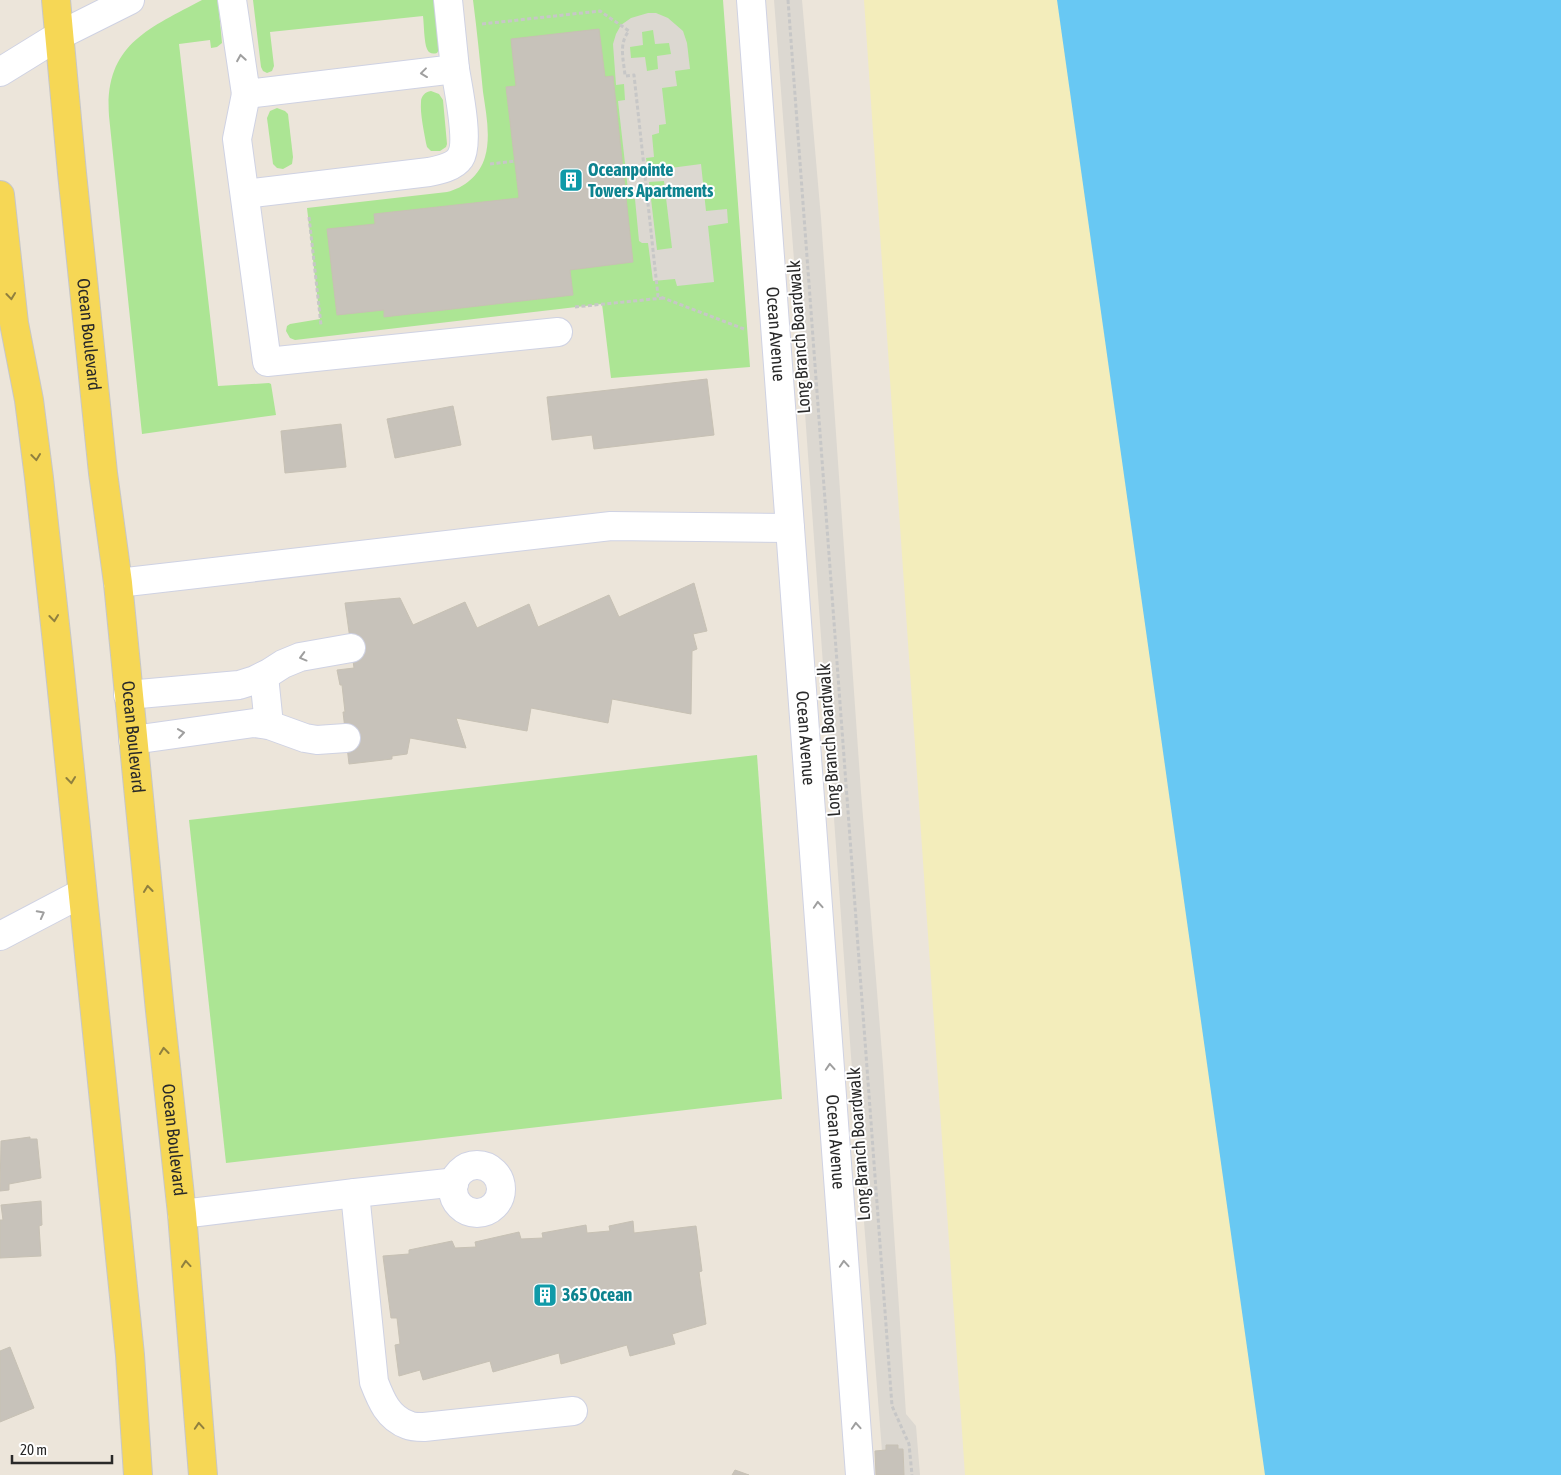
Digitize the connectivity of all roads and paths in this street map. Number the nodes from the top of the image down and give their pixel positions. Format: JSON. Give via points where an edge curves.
{"nodes":[{"id":1,"x":56,"y":0,"type":"edge"},
{"id":2,"x":130,"y":0,"type":"edge"},
{"id":3,"x":232,"y":0,"type":"edge"},
{"id":4,"x":448,"y":0,"type":"edge"},
{"id":5,"x":752,"y":0,"type":"edge"},
{"id":6,"x":788,"y":0,"type":"edge"},
{"id":7,"x":476,"y":25,"type":"dead end"},
{"id":8,"x":60,"y":36,"type":"junction"},
{"id":9,"x":455,"y":69,"type":"junction"},
{"id":10,"x":0,"y":72,"type":"edge"},
{"id":11,"x":246,"y":94,"type":"junction"},
{"id":12,"x":515,"y":162,"type":"dead end"},
{"id":13,"x":482,"y":165,"type":"dead end"},
{"id":14,"x":245,"y":194,"type":"junction"},
{"id":15,"x":0,"y":195,"type":"edge"},
{"id":16,"x":308,"y":208,"type":"dead end"},
{"id":17,"x":658,"y":297,"type":"junction"},
{"id":18,"x":571,"y":308,"type":"dead end"},
{"id":19,"x":321,"y":328,"type":"dead end"},
{"id":20,"x":747,"y":330,"type":"dead end"},
{"id":21,"x":558,"y":332,"type":"dead end"},
{"id":22,"x":790,"y":528,"type":"junction"},
{"id":23,"x":118,"y":583,"type":"junction"},
{"id":24,"x":351,"y":648,"type":"dead end"},
{"id":25,"x":264,"y":676,"type":"junction"},
{"id":26,"x":128,"y":695,"type":"junction"},
{"id":27,"x":269,"y":725,"type":"junction"},
{"id":28,"x":346,"y":738,"type":"dead end"},
{"id":29,"x":133,"y":740,"type":"junction"},
{"id":30,"x":82,"y":893,"type":"junction"},
{"id":31,"x":0,"y":936,"type":"edge"},
{"id":32,"x":454,"y":1184,"type":"dead end"},
{"id":33,"x":355,"y":1193,"type":"junction"},
{"id":34,"x":182,"y":1214,"type":"junction"},
{"id":35,"x":573,"y":1411,"type":"dead end"},
{"id":36,"x":138,"y":1475,"type":"edge"},
{"id":37,"x":203,"y":1475,"type":"edge"},
{"id":38,"x":860,"y":1475,"type":"edge"},
{"id":39,"x":912,"y":1475,"type":"edge"}],
"edges":[{"from":1,"to":8,"type":"main road","name":"Ocean Boulevard"},
{"from":2,"to":8,"type":"street"},
{"from":11,"to":3,"type":"street","one_way":true},
{"from":4,"to":9,"type":"street"},
{"from":5,"to":22,"type":"street","name":"Ocean Avenue"},
{"from":6,"to":39,"type":"path","name":"Long Branch Boardwalk","via":[[892,1406],[910,1444]]},
{"from":7,"to":17,"type":"path","via":[[600,11],[629,31],[623,39],[622,49],[626,76],[634,76]]},
{"from":8,"to":10,"type":"street"},
{"from":8,"to":23,"type":"main road","name":"Ocean Boulevard","via":[[103,473]]},
{"from":9,"to":11,"type":"street","one_way":true},
{"from":9,"to":14,"type":"street","via":[[464,150],[453,164],[429,172]]},
{"from":11,"to":14,"type":"street","via":[[237,139]]},
{"from":12,"to":13,"type":"path"},
{"from":14,"to":21,"type":"street","via":[[267,362]]},
{"from":15,"to":30,"type":"main road","one_way":true,"via":[[14,323],[29,400],[39,478]]},
{"from":16,"to":19,"type":"path"},
{"from":17,"to":18,"type":"path"},
{"from":17,"to":20,"type":"path"},
{"from":22,"to":23,"type":"street","via":[[611,526]]},
{"from":38,"to":22,"type":"street","name":"Ocean Avenue","one_way":true},
{"from":23,"to":26,"type":"main road","name":"Ocean Boulevard"},
{"from":24,"to":25,"type":"street","one_way":true,"via":[[300,657]]},
{"from":25,"to":26,"type":"street","via":[[239,685]]},
{"from":25,"to":27,"type":"street"},
{"from":26,"to":29,"type":"main road","name":"Ocean Boulevard"},
{"from":27,"to":28,"type":"street","via":[[305,738]]},
{"from":29,"to":27,"type":"street","one_way":true,"via":[[254,723]]},
{"from":34,"to":29,"type":"main road","name":"Ocean Boulevard","one_way":true},
{"from":31,"to":30,"type":"street","one_way":true},
{"from":30,"to":36,"type":"main road","via":[[130,1355]]},
{"from":32,"to":33,"type":"street"},
{"from":33,"to":34,"type":"street"},
{"from":33,"to":35,"type":"street","via":[[374,1382],[381,1401],[392,1415],[408,1425],[424,1428]]},
{"from":37,"to":34,"type":"main road","name":"Ocean Boulevard","one_way":true}]}
